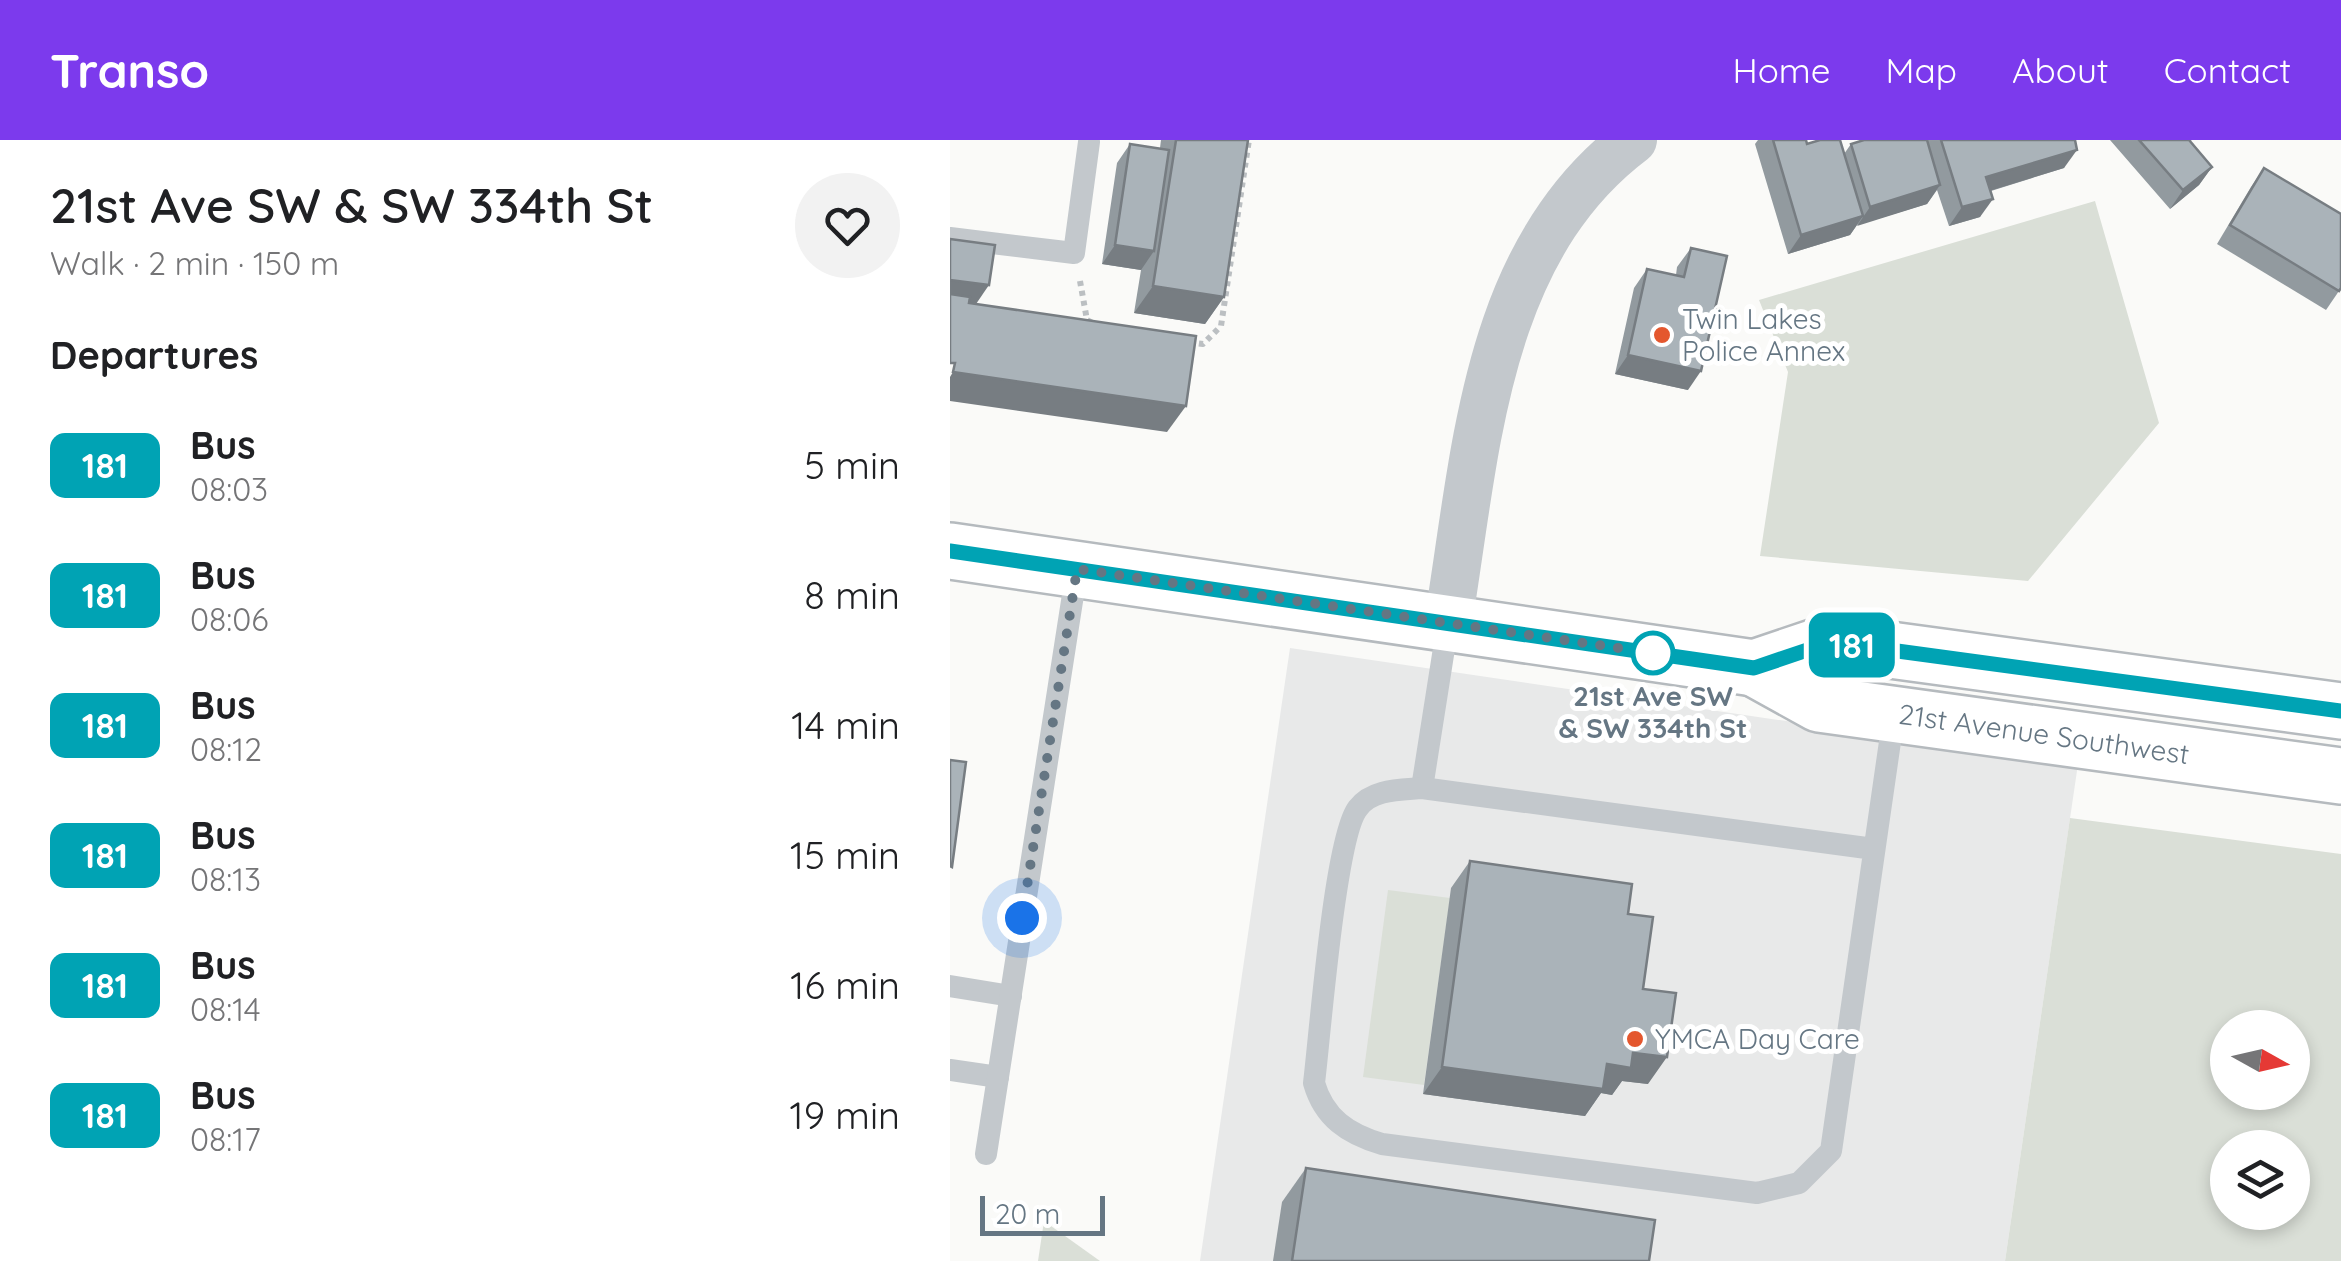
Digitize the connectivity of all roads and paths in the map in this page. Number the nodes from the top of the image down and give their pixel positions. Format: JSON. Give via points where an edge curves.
{"nodes":[{"id":1,"x":1249,"y":140,"type":"edge"},
{"id":2,"x":1632,"y":140,"type":"edge"},
{"id":3,"x":1088,"y":142,"type":"dead end"},
{"id":4,"x":950,"y":238,"type":"edge"},
{"id":5,"x":1074,"y":252,"type":"junction"},
{"id":6,"x":1099,"y":326,"type":"edge"},
{"id":7,"x":1185,"y":342,"type":"edge"},
{"id":8,"x":950,"y":551,"type":"edge"},
{"id":9,"x":1077,"y":569,"type":"junction"},
{"id":10,"x":1448,"y":624,"type":"junction"},
{"id":11,"x":1754,"y":668,"type":"junction"},
{"id":12,"x":2341,"y":711,"type":"edge"},
{"id":13,"x":1894,"y":713,"type":"junction"},
{"id":14,"x":2341,"y":776,"type":"edge"},
{"id":15,"x":1422,"y":788,"type":"junction"},
{"id":16,"x":1874,"y":849,"type":"junction"},
{"id":17,"x":950,"y":986,"type":"edge"},
{"id":18,"x":1010,"y":996,"type":"junction"},
{"id":19,"x":950,"y":1070,"type":"edge"},
{"id":20,"x":998,"y":1077,"type":"junction"},
{"id":21,"x":986,"y":1154,"type":"dead end"}],
"edges":[{"from":1,"to":7,"type":"path","via":[[1221,326],[1203,344]]},
{"from":2,"to":10,"type":"street","via":[[1563,208],[1534,254],[1508,318],[1489,378]]},
{"from":3,"to":5,"type":"lane"},
{"from":4,"to":5,"type":"lane"},
{"from":5,"to":6,"type":"path","via":[[1087,320]]},
{"from":8,"to":9,"type":"main road","name":"21st Avenue Southwest"},
{"from":9,"to":10,"type":"main road","name":"21st Avenue Southwest"},
{"from":9,"to":18,"type":"lane"},
{"from":10,"to":11,"type":"main road","name":"21st Avenue Southwest"},
{"from":10,"to":15,"type":"lane"},
{"from":11,"to":12,"type":"main road","name":"21st Avenue Southwest","via":[[1831,642]]},
{"from":11,"to":13,"type":"main road","name":"21st Avenue Southwest","via":[[1818,704]]},
{"from":13,"to":14,"type":"main road","name":"21st Avenue Southwest"},
{"from":13,"to":16,"type":"lane"},
{"from":15,"to":16,"type":"lane"},
{"from":15,"to":16,"type":"lane","via":[[1373,795],[1350,821],[1314,1082],[1331,1117],[1382,1144],[1758,1194],[1799,1182],[1831,1152]]},
{"from":17,"to":18,"type":"lane"},
{"from":18,"to":20,"type":"lane"},
{"from":19,"to":20,"type":"lane"},
{"from":20,"to":21,"type":"lane"}]}
